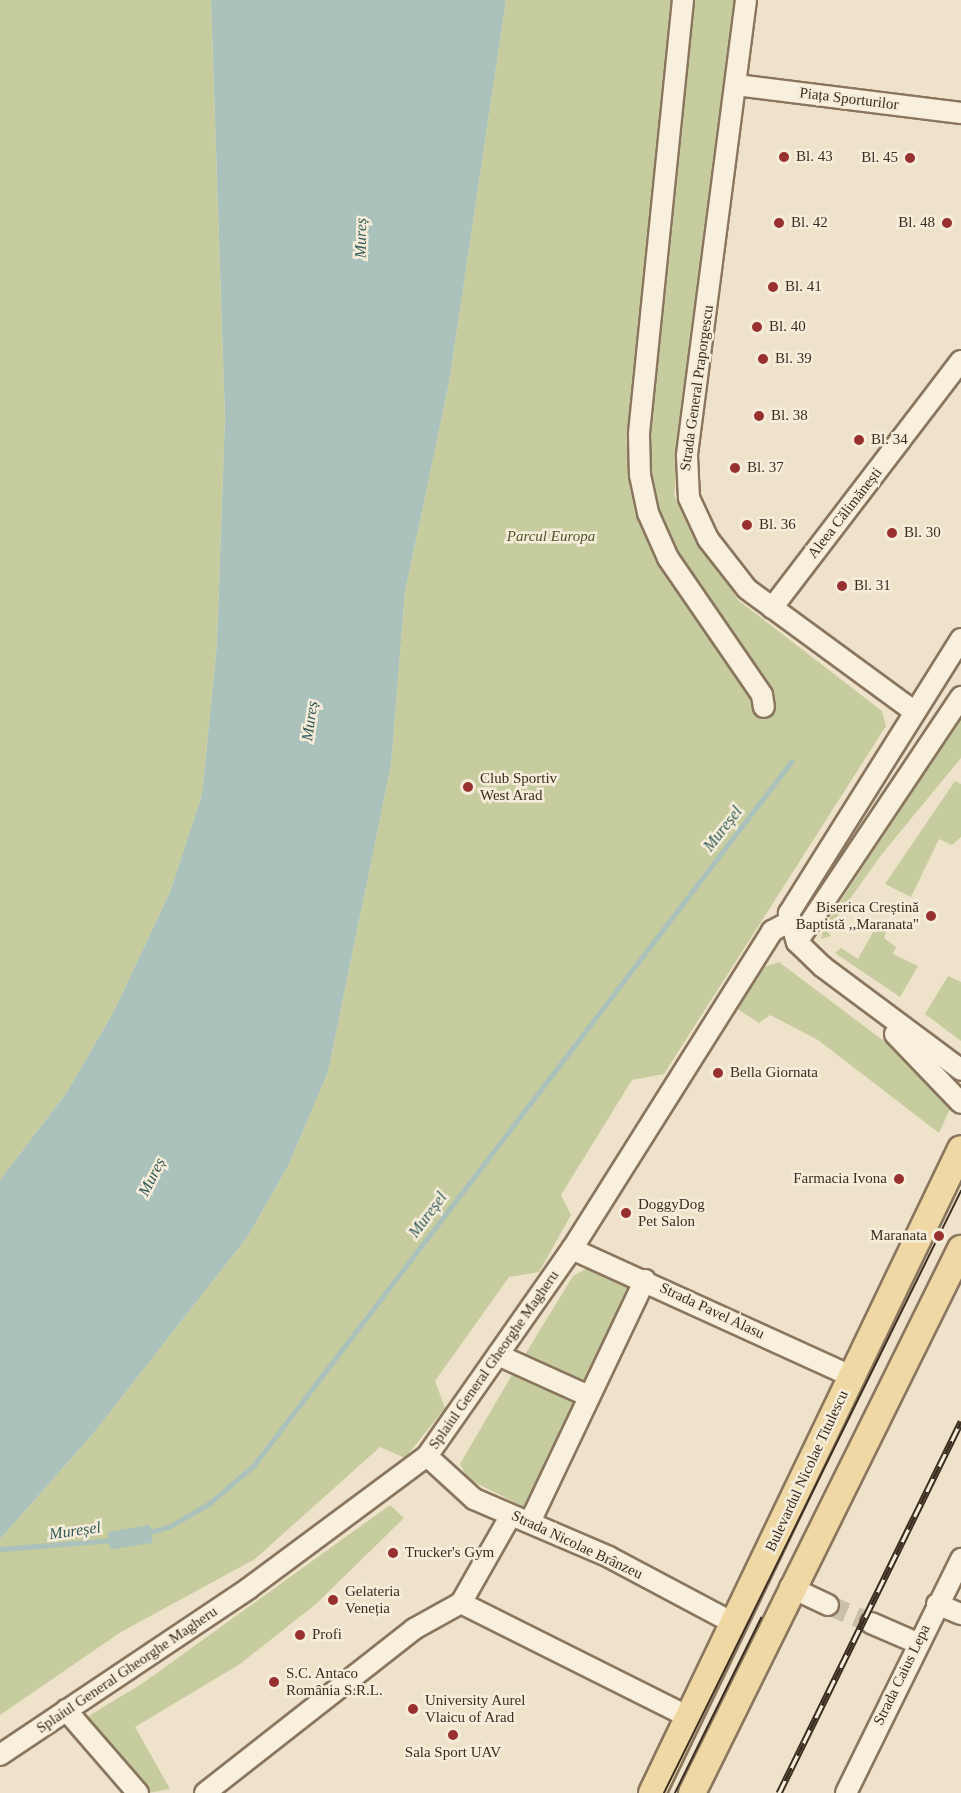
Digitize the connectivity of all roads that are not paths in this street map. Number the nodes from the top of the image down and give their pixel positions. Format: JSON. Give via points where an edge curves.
{"nodes":[{"id":1,"x":683,"y":0,"type":"edge"},
{"id":2,"x":746,"y":0,"type":"edge"},
{"id":3,"x":736,"y":85,"type":"junction"},
{"id":4,"x":961,"y":113,"type":"edge"},
{"id":5,"x":961,"y":361,"type":"edge"},
{"id":6,"x":772,"y":608,"type":"junction"},
{"id":7,"x":961,"y":639,"type":"edge"},
{"id":8,"x":961,"y":697,"type":"edge"},
{"id":9,"x":764,"y":707,"type":"dead end"},
{"id":10,"x":915,"y":712,"type":"junction"},
{"id":11,"x":789,"y":922,"type":"junction"},
{"id":12,"x":797,"y":942,"type":"junction"},
{"id":13,"x":862,"y":1000,"type":"junction"},
{"id":14,"x":961,"y":1070,"type":"edge"},
{"id":15,"x":961,"y":1103,"type":"edge"},
{"id":16,"x":961,"y":1149,"type":"edge"},
{"id":17,"x":572,"y":1249,"type":"junction"},
{"id":18,"x":961,"y":1249,"type":"edge"},
{"id":19,"x":645,"y":1280,"type":"junction"},
{"id":20,"x":498,"y":1355,"type":"junction"},
{"id":21,"x":851,"y":1376,"type":"junction"},
{"id":22,"x":589,"y":1396,"type":"junction"},
{"id":23,"x":428,"y":1456,"type":"junction"},
{"id":24,"x":521,"y":1519,"type":"junction"},
{"id":25,"x":961,"y":1559,"type":"edge"},
{"id":26,"x":790,"y":1587,"type":"junction"},
{"id":27,"x":461,"y":1604,"type":"junction"},
{"id":28,"x":938,"y":1604,"type":"junction"},
{"id":29,"x":828,"y":1605,"type":"tunnel mouth"},
{"id":30,"x":961,"y":1614,"type":"edge"},
{"id":31,"x":871,"y":1623,"type":"tunnel mouth"},
{"id":32,"x":735,"y":1624,"type":"junction"},
{"id":33,"x":916,"y":1643,"type":"junction"},
{"id":34,"x":66,"y":1710,"type":"junction"},
{"id":35,"x":691,"y":1718,"type":"junction"},
{"id":36,"x":0,"y":1755,"type":"edge"},
{"id":37,"x":138,"y":1793,"type":"edge"},
{"id":38,"x":205,"y":1793,"type":"edge"},
{"id":39,"x":652,"y":1793,"type":"edge"},
{"id":40,"x":692,"y":1793,"type":"edge"},
{"id":41,"x":846,"y":1793,"type":"edge"}],
"edges":[{"from":1,"to":9,"type":"street","via":[[639,435],[640,475],[648,513],[668,558],[762,695]]},
{"from":2,"to":3,"type":"street","name":"Strada General Praporgescu"},
{"from":3,"to":4,"type":"street","name":"Piața Sporturilor"},
{"from":3,"to":6,"type":"street","name":"Strada General Praporgescu","via":[[685,476],[697,519],[728,569]]},
{"from":5,"to":6,"type":"street","name":"Aleea Călimănești"},
{"from":6,"to":10,"type":"street","name":"Strada General Praporgescu"},
{"from":7,"to":10,"type":"street"},
{"from":8,"to":12,"type":"street"},
{"from":10,"to":11,"type":"street","via":[[791,904]]},
{"from":11,"to":12,"type":"street"},
{"from":11,"to":17,"type":"street","name":"Splaiul General Gheorghe Magheru","via":[[772,931]]},
{"from":12,"to":13,"type":"street"},
{"from":13,"to":14,"type":"street"},
{"from":13,"to":15,"type":"street"},
{"from":16,"to":21,"type":"main road","name":"Bulevardul Nicolae Titulescu"},
{"from":17,"to":19,"type":"street","name":"Strada Pavel Alasu"},
{"from":17,"to":20,"type":"street","name":"Splaiul General Gheorghe Magheru"},
{"from":18,"to":26,"type":"main road"},
{"from":19,"to":21,"type":"street","name":"Strada Pavel Alasu"},
{"from":19,"to":22,"type":"street"},
{"from":20,"to":22,"type":"street"},
{"from":20,"to":23,"type":"street","name":"Splaiul General Gheorghe Magheru"},
{"from":21,"to":32,"type":"main road","name":"Bulevardul Nicolae Titulescu"},
{"from":22,"to":24,"type":"street"},
{"from":23,"to":24,"type":"street","name":"Strada Nicolae Brânzeu","via":[[457,1489]]},
{"from":23,"to":34,"type":"street","name":"Splaiul General Gheorghe Magheru","via":[[249,1588]]},
{"from":24,"to":27,"type":"street"},
{"from":24,"to":32,"type":"street","name":"Strada Nicolae Brânzeu","via":[[609,1557]]},
{"from":25,"to":28,"type":"street","name":"Strada Caius Lepa"},
{"from":26,"to":29,"type":"street"},
{"from":26,"to":40,"type":"main road"},
{"from":27,"to":35,"type":"street"},
{"from":27,"to":38,"type":"street","via":[[414,1629]]},
{"from":28,"to":30,"type":"street"},
{"from":28,"to":33,"type":"street","name":"Strada Caius Lepa"},
{"from":31,"to":33,"type":"street"},
{"from":32,"to":35,"type":"main road","name":"Bulevardul Nicolae Titulescu"},
{"from":33,"to":41,"type":"street","name":"Strada Caius Lepa"},
{"from":34,"to":36,"type":"street","name":"Splaiul General Gheorghe Magheru"},
{"from":34,"to":37,"type":"street"},
{"from":35,"to":39,"type":"main road","name":"Bulevardul Nicolae Titulescu"}]}
